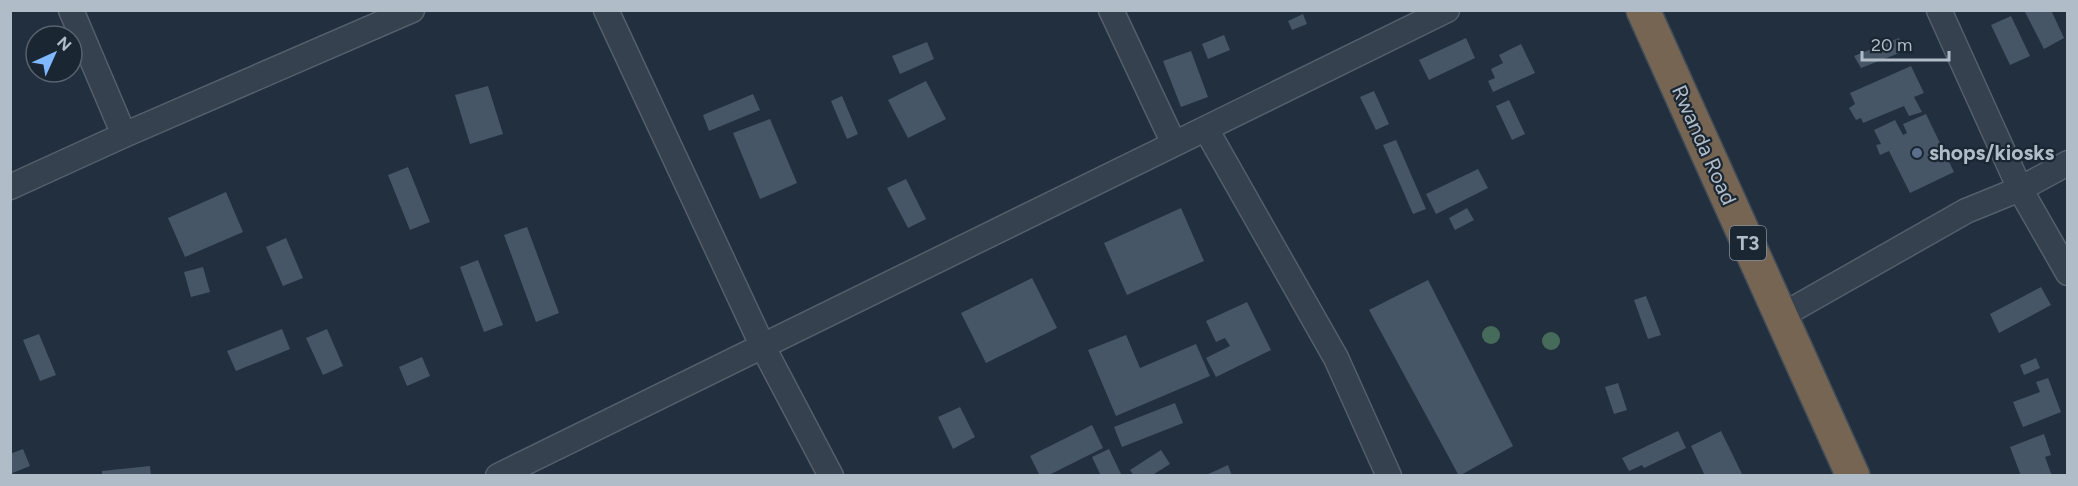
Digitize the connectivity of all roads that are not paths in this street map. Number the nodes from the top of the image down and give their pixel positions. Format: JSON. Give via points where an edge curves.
{"nodes":[{"id":1,"x":70,"y":10,"type":"edge"},
{"id":2,"x":412,"y":10,"type":"edge"},
{"id":3,"x":606,"y":10,"type":"edge"},
{"id":4,"x":1111,"y":10,"type":"edge"},
{"id":5,"x":1447,"y":10,"type":"edge"},
{"id":6,"x":1643,"y":10,"type":"edge"},
{"id":7,"x":1939,"y":10,"type":"edge"},
{"id":8,"x":1206,"y":129,"type":"junction"},
{"id":9,"x":124,"y":135,"type":"junction"},
{"id":10,"x":1174,"y":144,"type":"junction"},
{"id":11,"x":2067,"y":163,"type":"edge"},
{"id":12,"x":10,"y":188,"type":"edge"},
{"id":13,"x":2020,"y":189,"type":"junction"},
{"id":14,"x":2067,"y":273,"type":"edge"},
{"id":15,"x":1781,"y":316,"type":"junction"},
{"id":16,"x":762,"y":345,"type":"junction"},
{"id":17,"x":498,"y":476,"type":"edge"},
{"id":18,"x":831,"y":476,"type":"edge"},
{"id":19,"x":1389,"y":476,"type":"edge"},
{"id":20,"x":1854,"y":476,"type":"edge"}],
"edges":[{"from":1,"to":9,"type":"street"},
{"from":2,"to":9,"type":"street"},
{"from":3,"to":16,"type":"street"},
{"from":4,"to":10,"type":"street"},
{"from":5,"to":8,"type":"street"},
{"from":6,"to":15,"type":"highway","name":"Rwanda Road","number":"T3"},
{"from":7,"to":13,"type":"street"},
{"from":8,"to":10,"type":"street"},
{"from":8,"to":19,"type":"street","via":[[1336,358]]},
{"from":9,"to":12,"type":"street"},
{"from":10,"to":16,"type":"street"},
{"from":11,"to":13,"type":"street"},
{"from":13,"to":14,"type":"street"},
{"from":13,"to":15,"type":"street","via":[[1966,211]]},
{"from":15,"to":20,"type":"highway","name":"Rwanda Road","number":"T3"},
{"from":16,"to":17,"type":"street"},
{"from":16,"to":18,"type":"street"}]}
